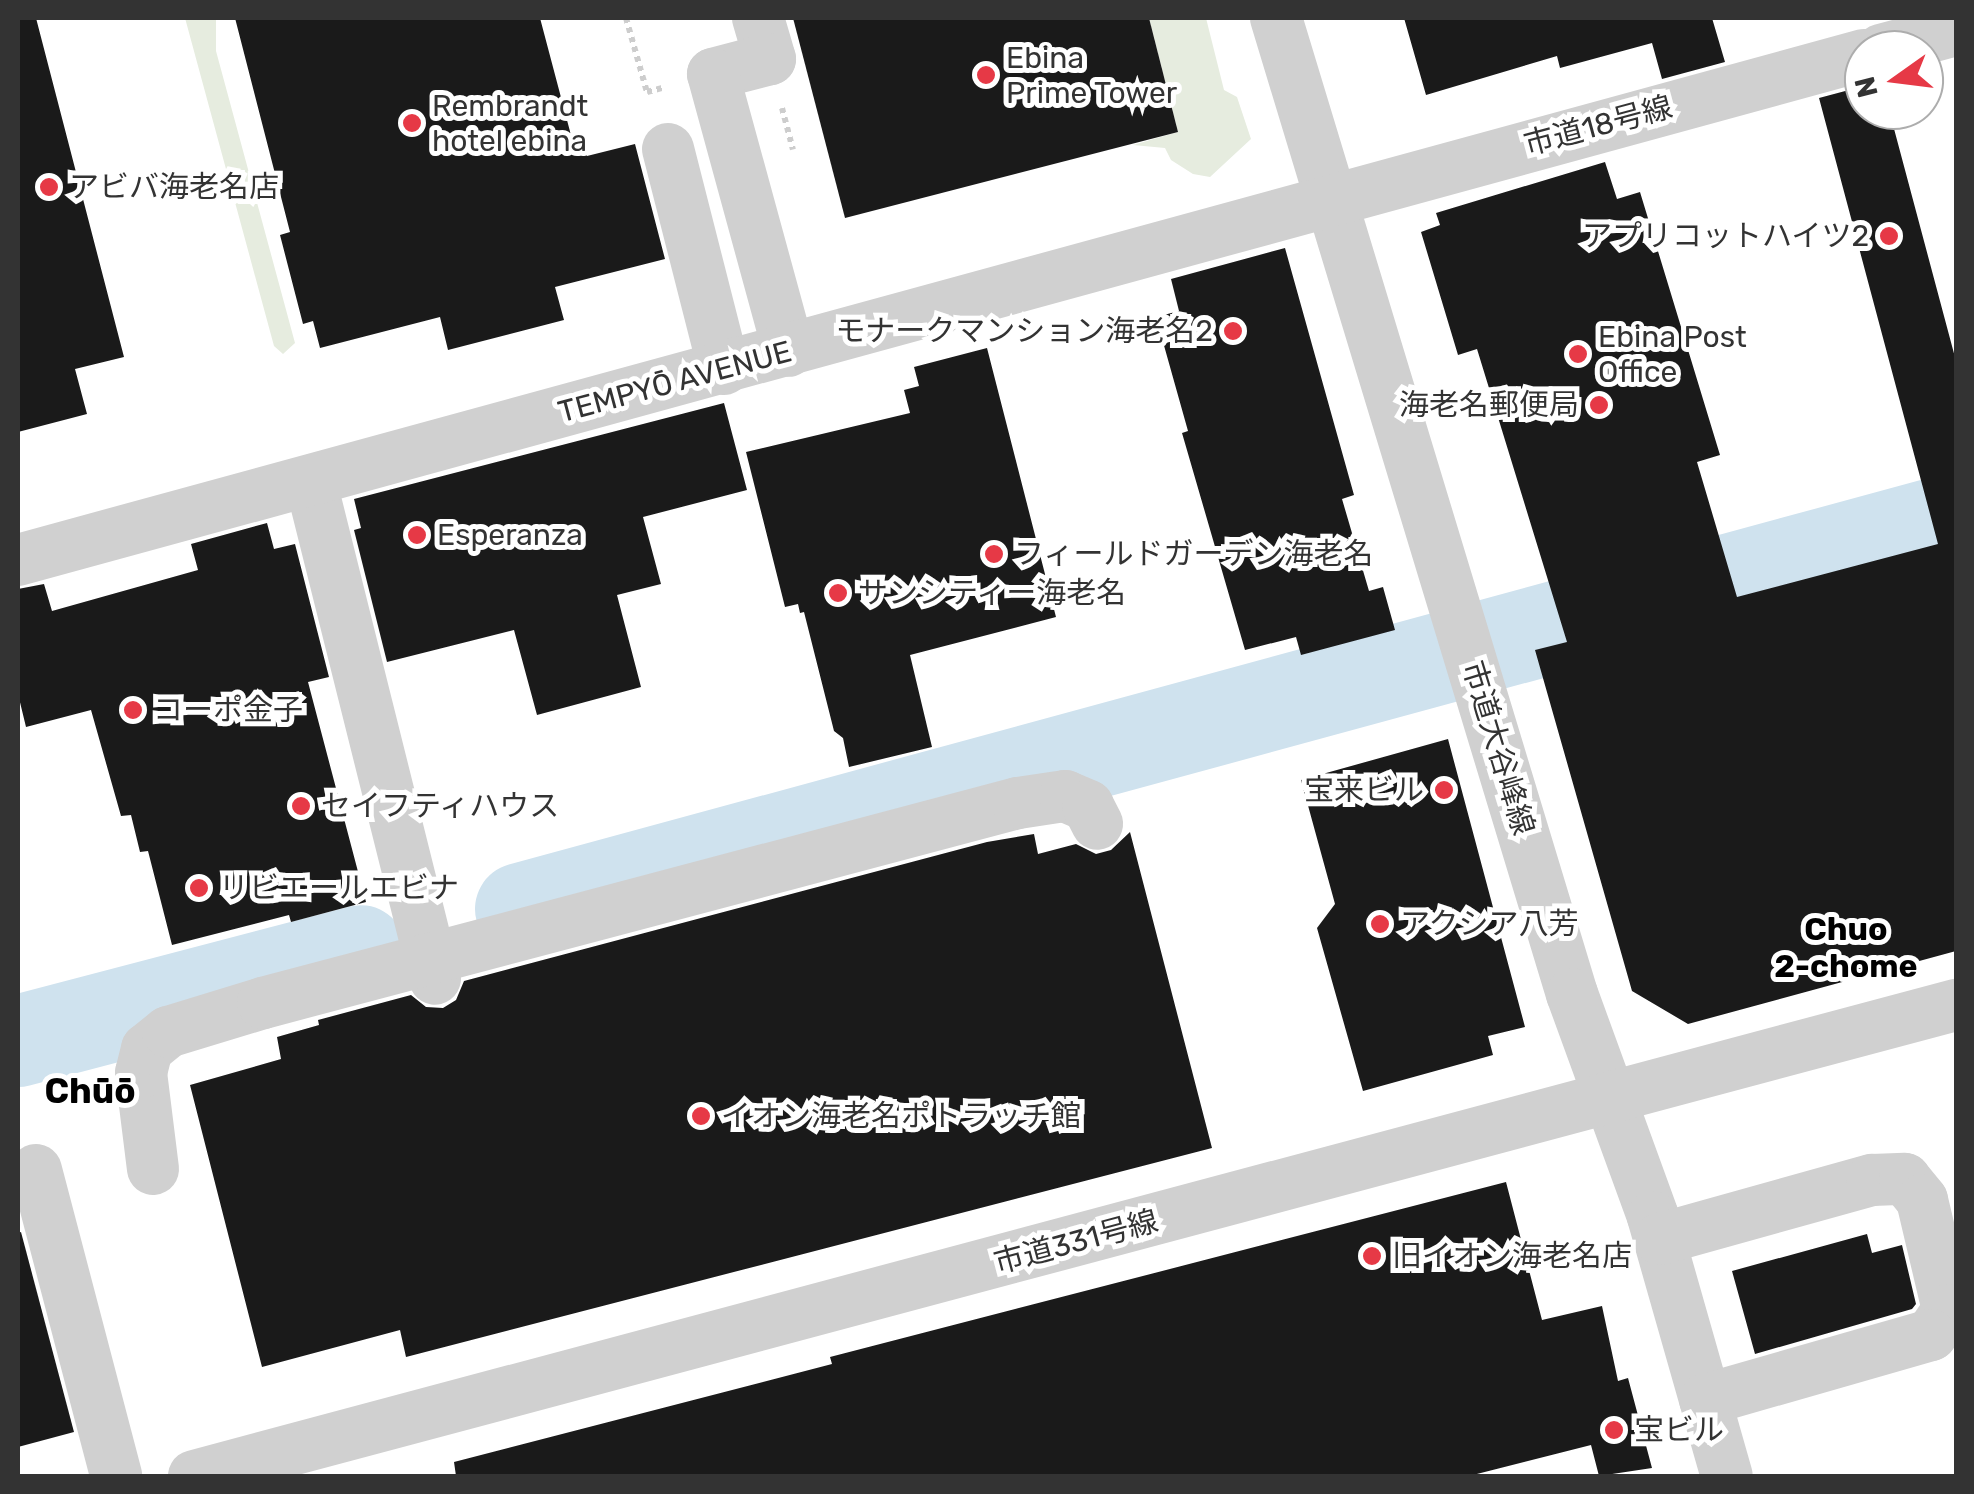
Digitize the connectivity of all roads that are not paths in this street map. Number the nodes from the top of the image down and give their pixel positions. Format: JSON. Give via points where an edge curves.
{"nodes":[{"id":1,"x":758,"y":18,"type":"edge"},
{"id":2,"x":1276,"y":18,"type":"edge"},
{"id":3,"x":1844,"y":59,"type":"edge"},
{"id":4,"x":668,"y":149,"type":"dead end"},
{"id":5,"x":1332,"y":199,"type":"junction"},
{"id":6,"x":789,"y":351,"type":"junction"},
{"id":7,"x":724,"y":369,"type":"junction"},
{"id":8,"x":311,"y":483,"type":"junction"},
{"id":9,"x":18,"y":560,"type":"edge"},
{"id":10,"x":1098,"y":824,"type":"dead end"},
{"id":11,"x":427,"y":947,"type":"junction"},
{"id":12,"x":1956,"y":1005,"type":"edge"},
{"id":13,"x":1611,"y":1098,"type":"junction"},
{"id":14,"x":153,"y":1169,"type":"dead end"},
{"id":15,"x":36,"y":1170,"type":"dead end"},
{"id":16,"x":1660,"y":1239,"type":"junction"},
{"id":17,"x":1705,"y":1400,"type":"junction"},
{"id":18,"x":116,"y":1476,"type":"edge"},
{"id":19,"x":194,"y":1476,"type":"edge"},
{"id":20,"x":1727,"y":1476,"type":"edge"}],
"edges":[{"from":1,"to":6,"type":"street","via":[[770,59],[713,74]]},
{"from":2,"to":5,"type":"street","name":"市道大谷峰線"},
{"from":3,"to":5,"type":"street","name":"市道18号線"},
{"from":4,"to":7,"type":"street"},
{"from":5,"to":6,"type":"street","name":"TEMPYŌ AVENUE"},
{"from":5,"to":13,"type":"street","name":"市道大谷峰線","via":[[1572,994]]},
{"from":6,"to":7,"type":"street","name":"TEMPYŌ AVENUE"},
{"from":7,"to":8,"type":"street","name":"TEMPYŌ AVENUE"},
{"from":8,"to":9,"type":"street","name":"TEMPYŌ AVENUE"},
{"from":8,"to":11,"type":"street"},
{"from":10,"to":11,"type":"street","via":[[1088,806],[1065,796],[1018,803]]},
{"from":11,"to":14,"type":"street","via":[[157,1040],[140,1073]]},
{"from":12,"to":13,"type":"street","name":"市道331号線"},
{"from":13,"to":16,"type":"street","name":"市道大谷峰線"},
{"from":13,"to":19,"type":"street","name":"市道331号線"},
{"from":15,"to":18,"type":"street"},
{"from":16,"to":17,"type":"street","name":"市道大谷峰線"},
{"from":16,"to":17,"type":"street","via":[[1872,1180],[1905,1180],[1922,1200],[1948,1310],[1931,1335]]},
{"from":17,"to":20,"type":"street","name":"市道大谷峰線"}]}
